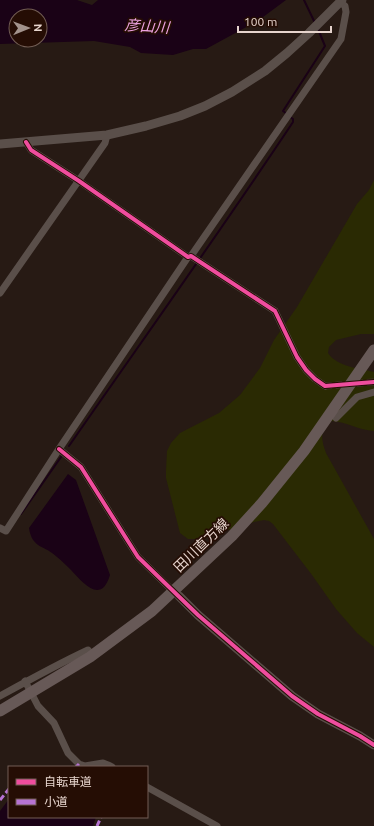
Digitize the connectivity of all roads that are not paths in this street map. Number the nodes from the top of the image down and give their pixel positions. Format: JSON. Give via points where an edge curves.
{"nodes":[{"id":1,"x":341,"y":1,"type":"edge"},
{"id":2,"x":107,"y":134,"type":"junction"},
{"id":3,"x":26,"y":142,"type":"junction"},
{"id":4,"x":0,"y":144,"type":"edge"},
{"id":5,"x":79,"y":181,"type":"junction"},
{"id":6,"x":189,"y":257,"type":"junction"},
{"id":7,"x":0,"y":293,"type":"edge"},
{"id":8,"x":374,"y":350,"type":"edge"},
{"id":9,"x":374,"y":362,"type":"edge"},
{"id":10,"x":325,"y":386,"type":"tunnel mouth"},
{"id":11,"x":374,"y":392,"type":"edge"},
{"id":12,"x":336,"y":418,"type":"junction"},
{"id":13,"x":59,"y":449,"type":"junction"},
{"id":14,"x":0,"y":528,"type":"edge"},
{"id":15,"x":176,"y":594,"type":"junction"},
{"id":16,"x":124,"y":637,"type":"junction"},
{"id":17,"x":92,"y":655,"type":"junction"},
{"id":18,"x":27,"y":684,"type":"junction"},
{"id":19,"x":0,"y":696,"type":"edge"},
{"id":20,"x":0,"y":711,"type":"edge"},
{"id":21,"x":0,"y":718,"type":"edge"},
{"id":22,"x":374,"y":745,"type":"edge"},
{"id":23,"x":85,"y":766,"type":"edge"},
{"id":24,"x":85,"y":766,"type":"edge"},
{"id":25,"x":111,"y":766,"type":"edge"},
{"id":26,"x":148,"y":788,"type":"edge"},
{"id":27,"x":216,"y":826,"type":"edge"}],
"edges":[{"from":1,"to":2,"type":"street","via":[[287,54],[232,92],[180,116]]},
{"from":1,"to":6,"type":"street","via":[[346,12],[341,39]]},
{"from":2,"to":3,"type":"street"},
{"from":2,"to":5,"type":"street","via":[[105,143]]},
{"from":3,"to":4,"type":"street"},
{"from":3,"to":5,"type":"street","via":[[31,150]]},
{"from":5,"to":6,"type":"street"},
{"from":5,"to":7,"type":"street"},
{"from":6,"to":10,"type":"street","via":[[275,311],[297,357],[306,370]]},
{"from":6,"to":13,"type":"street"},
{"from":8,"to":15,"type":"main road","name":"田川直方線","via":[[304,451],[262,503]]},
{"from":9,"to":12,"type":"main road","name":"田川直方線"},
{"from":11,"to":12,"type":"street","via":[[357,397]]},
{"from":12,"to":15,"type":"main road","name":"田川直方線","via":[[309,456],[243,535]]},
{"from":13,"to":14,"type":"street","via":[[6,531]]},
{"from":13,"to":15,"type":"street","via":[[81,466],[138,558]]},
{"from":15,"to":16,"type":"main road","name":"田川直方線"},
{"from":15,"to":22,"type":"street","via":[[292,696],[318,714]]},
{"from":16,"to":17,"type":"main road","name":"田川直方線"},
{"from":16,"to":21,"type":"main road","name":"田川直方線","via":[[64,681]]},
{"from":17,"to":18,"type":"street","via":[[88,650],[70,658]]},
{"from":17,"to":20,"type":"main road","name":"田川直方線"},
{"from":18,"to":19,"type":"street"},
{"from":18,"to":23,"type":"street","via":[[38,706],[54,723],[68,753],[79,764]]},
{"from":24,"to":25,"type":"street","via":[[102,763]]},
{"from":26,"to":27,"type":"street"}]}
